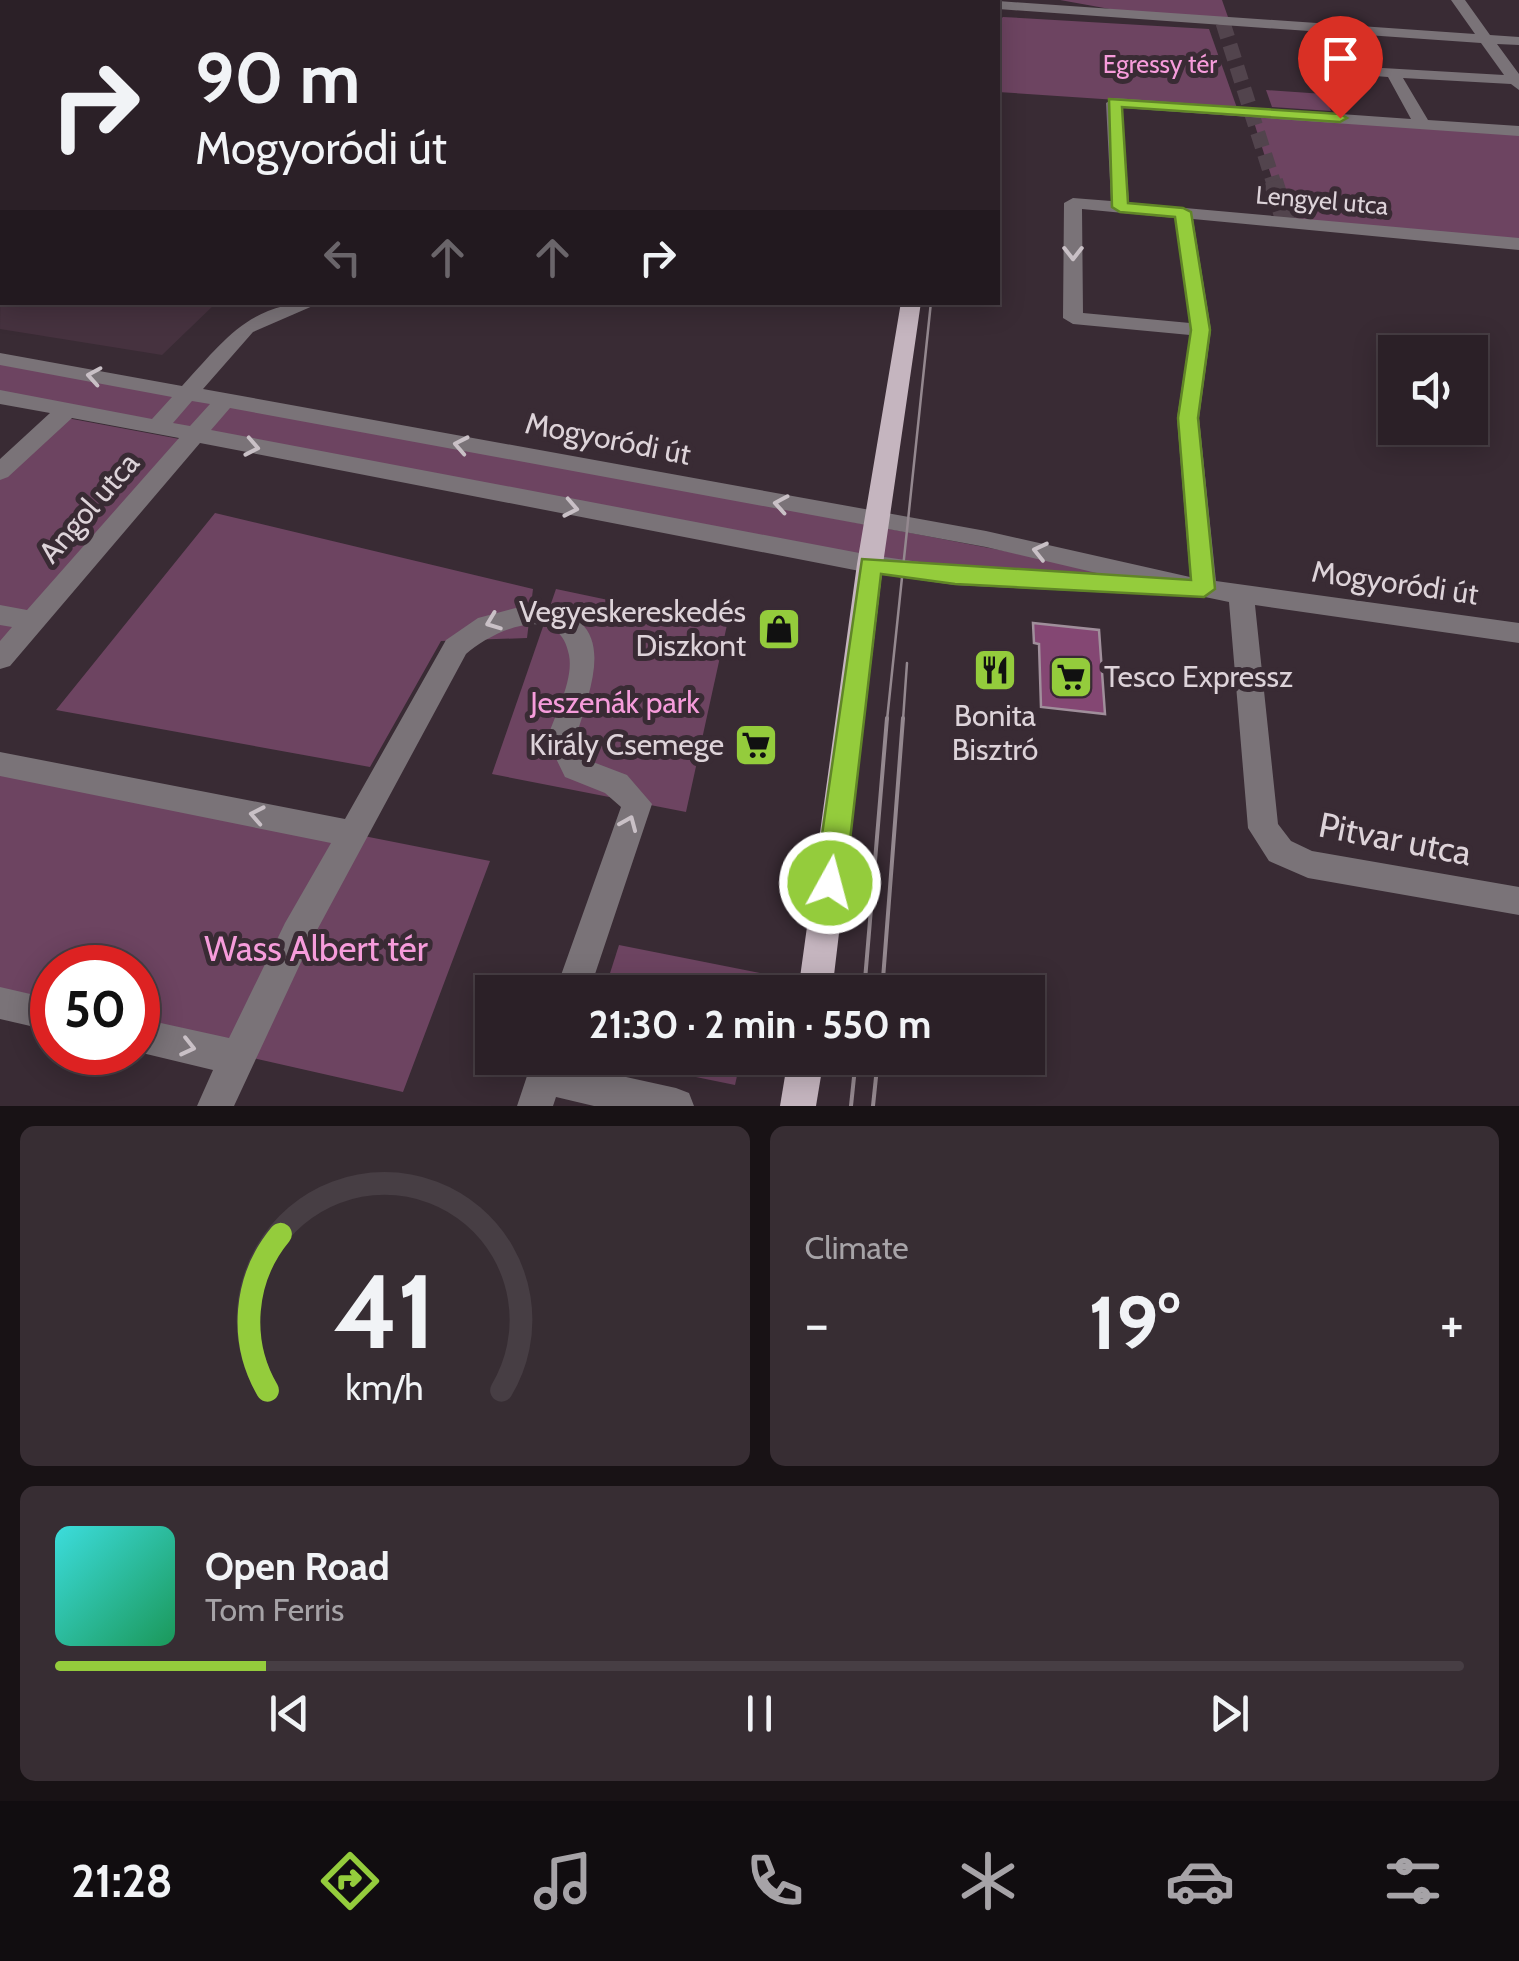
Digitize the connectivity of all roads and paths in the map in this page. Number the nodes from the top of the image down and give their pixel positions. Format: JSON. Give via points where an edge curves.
{"nodes":[{"id":1,"x":1458,"y":0,"type":"edge"},
{"id":2,"x":1220,"y":3,"type":"dead end"},
{"id":3,"x":1055,"y":4,"type":"edge"},
{"id":4,"x":1000,"y":5,"type":"edge"},
{"id":5,"x":1222,"y":23,"type":"junction"},
{"id":6,"x":1329,"y":29,"type":"junction"},
{"id":7,"x":1487,"y":39,"type":"junction"},
{"id":8,"x":1519,"y":41,"type":"edge"},
{"id":9,"x":1393,"y":73,"type":"junction"},
{"id":10,"x":1517,"y":83,"type":"edge"},
{"id":11,"x":1422,"y":124,"type":"junction"},
{"id":12,"x":1519,"y":131,"type":"edge"},
{"id":13,"x":1120,"y":207,"type":"junction"},
{"id":14,"x":1183,"y":212,"type":"junction"},
{"id":15,"x":1519,"y":244,"type":"edge"},
{"id":16,"x":304,"y":305,"type":"edge"},
{"id":17,"x":911,"y":305,"type":"edge"},
{"id":18,"x":1201,"y":330,"type":"junction"},
{"id":19,"x":0,"y":359,"type":"edge"},
{"id":20,"x":188,"y":392,"type":"junction"},
{"id":21,"x":0,"y":397,"type":"edge"},
{"id":22,"x":226,"y":400,"type":"junction"},
{"id":23,"x":67,"y":410,"type":"junction"},
{"id":24,"x":156,"y":428,"type":"junction"},
{"id":25,"x":196,"y":436,"type":"junction"},
{"id":26,"x":0,"y":472,"type":"edge"},
{"id":27,"x":877,"y":520,"type":"junction"},
{"id":28,"x":870,"y":564,"type":"junction"},
{"id":29,"x":1204,"y":589,"type":"junction"},
{"id":30,"x":1241,"y":595,"type":"junction"},
{"id":31,"x":0,"y":616,"type":"edge"},
{"id":32,"x":33,"y":621,"type":"junction"},
{"id":33,"x":1519,"y":633,"type":"edge"},
{"id":34,"x":0,"y":658,"type":"edge"},
{"id":35,"x":0,"y":764,"type":"edge"},
{"id":36,"x":353,"y":834,"type":"junction"},
{"id":37,"x":1519,"y":901,"type":"edge"},
{"id":38,"x":578,"y":975,"type":"edge"},
{"id":39,"x":818,"y":975,"type":"edge"},
{"id":40,"x":0,"y":1003,"type":"edge"},
{"id":41,"x":30,"y":1010,"type":"edge"},
{"id":42,"x":160,"y":1040,"type":"edge"},
{"id":43,"x":238,"y":1058,"type":"junction"},
{"id":44,"x":803,"y":1075,"type":"edge"},
{"id":45,"x":544,"y":1080,"type":"edge"},
{"id":46,"x":215,"y":1106,"type":"edge"},
{"id":47,"x":676,"y":1106,"type":"edge"},
{"id":48,"x":798,"y":1106,"type":"edge"}],
"edges":[{"from":1,"to":7,"type":"street"},
{"from":2,"to":5,"type":"street"},
{"from":3,"to":4,"type":"street"},
{"from":3,"to":5,"type":"street"},
{"from":5,"to":6,"type":"street"},
{"from":6,"to":7,"type":"street"},
{"from":6,"to":9,"type":"street","via":[[1345,64]]},
{"from":7,"to":8,"type":"street"},
{"from":7,"to":10,"type":"street"},
{"from":9,"to":10,"type":"street"},
{"from":9,"to":11,"type":"street"},
{"from":11,"to":12,"type":"street"},
{"from":11,"to":13,"type":"street","via":[[1114,102]]},
{"from":13,"to":14,"type":"street","name":"Lengyel utca"},
{"from":13,"to":18,"type":"street","name":"Lengyel utca","one_way":true,"via":[[1073,203],[1073,318]]},
{"from":14,"to":15,"type":"street","name":"Lengyel utca"},
{"from":14,"to":18,"type":"street"},
{"from":16,"to":20,"type":"street","name":"Angol utca","via":[[246,328]]},
{"from":17,"to":27,"type":"main road"},
{"from":18,"to":29,"type":"street","via":[[1188,418]]},
{"from":20,"to":19,"type":"street","name":"Mogyoródi út","one_way":true},
{"from":20,"to":22,"type":"street","name":"Mogyoródi út"},
{"from":20,"to":24,"type":"street","name":"Angol utca"},
{"from":21,"to":23,"type":"street","name":"Mogyoródi út"},
{"from":22,"to":25,"type":"street","name":"Angol utca"},
{"from":27,"to":22,"type":"street","name":"Mogyoródi út","one_way":true},
{"from":23,"to":24,"type":"street","name":"Mogyoródi út"},
{"from":23,"to":26,"type":"street"},
{"from":24,"to":25,"type":"street","name":"Mogyoródi út"},
{"from":25,"to":28,"type":"street","name":"Mogyoródi út","one_way":true},
{"from":25,"to":32,"type":"street","name":"Angol utca"},
{"from":27,"to":28,"type":"main road"},
{"from":29,"to":27,"type":"street","name":"Mogyoródi út","one_way":true},
{"from":28,"to":29,"type":"street","name":"Mogyoródi út","via":[[955,576]]},
{"from":28,"to":39,"type":"main road"},
{"from":29,"to":30,"type":"street","name":"Mogyoródi út"},
{"from":30,"to":33,"type":"street","name":"Mogyoródi út"},
{"from":30,"to":37,"type":"street","name":"Pitvar utca","via":[[1263,828],[1280,851],[1308,864]]},
{"from":31,"to":32,"type":"street"},
{"from":32,"to":34,"type":"street","name":"Angol utca"},
{"from":36,"to":35,"type":"street","one_way":true},
{"from":38,"to":36,"type":"street","one_way":true,"via":[[637,804],[616,784],[575,768],[561,740],[584,660],[566,626],[548,617],[503,616],[465,637]]},
{"from":36,"to":43,"type":"street"},
{"from":40,"to":41,"type":"street"},
{"from":42,"to":43,"type":"street","one_way":true},
{"from":43,"to":46,"type":"street"},
{"from":44,"to":48,"type":"main road"},
{"from":45,"to":47,"type":"street"}]}
